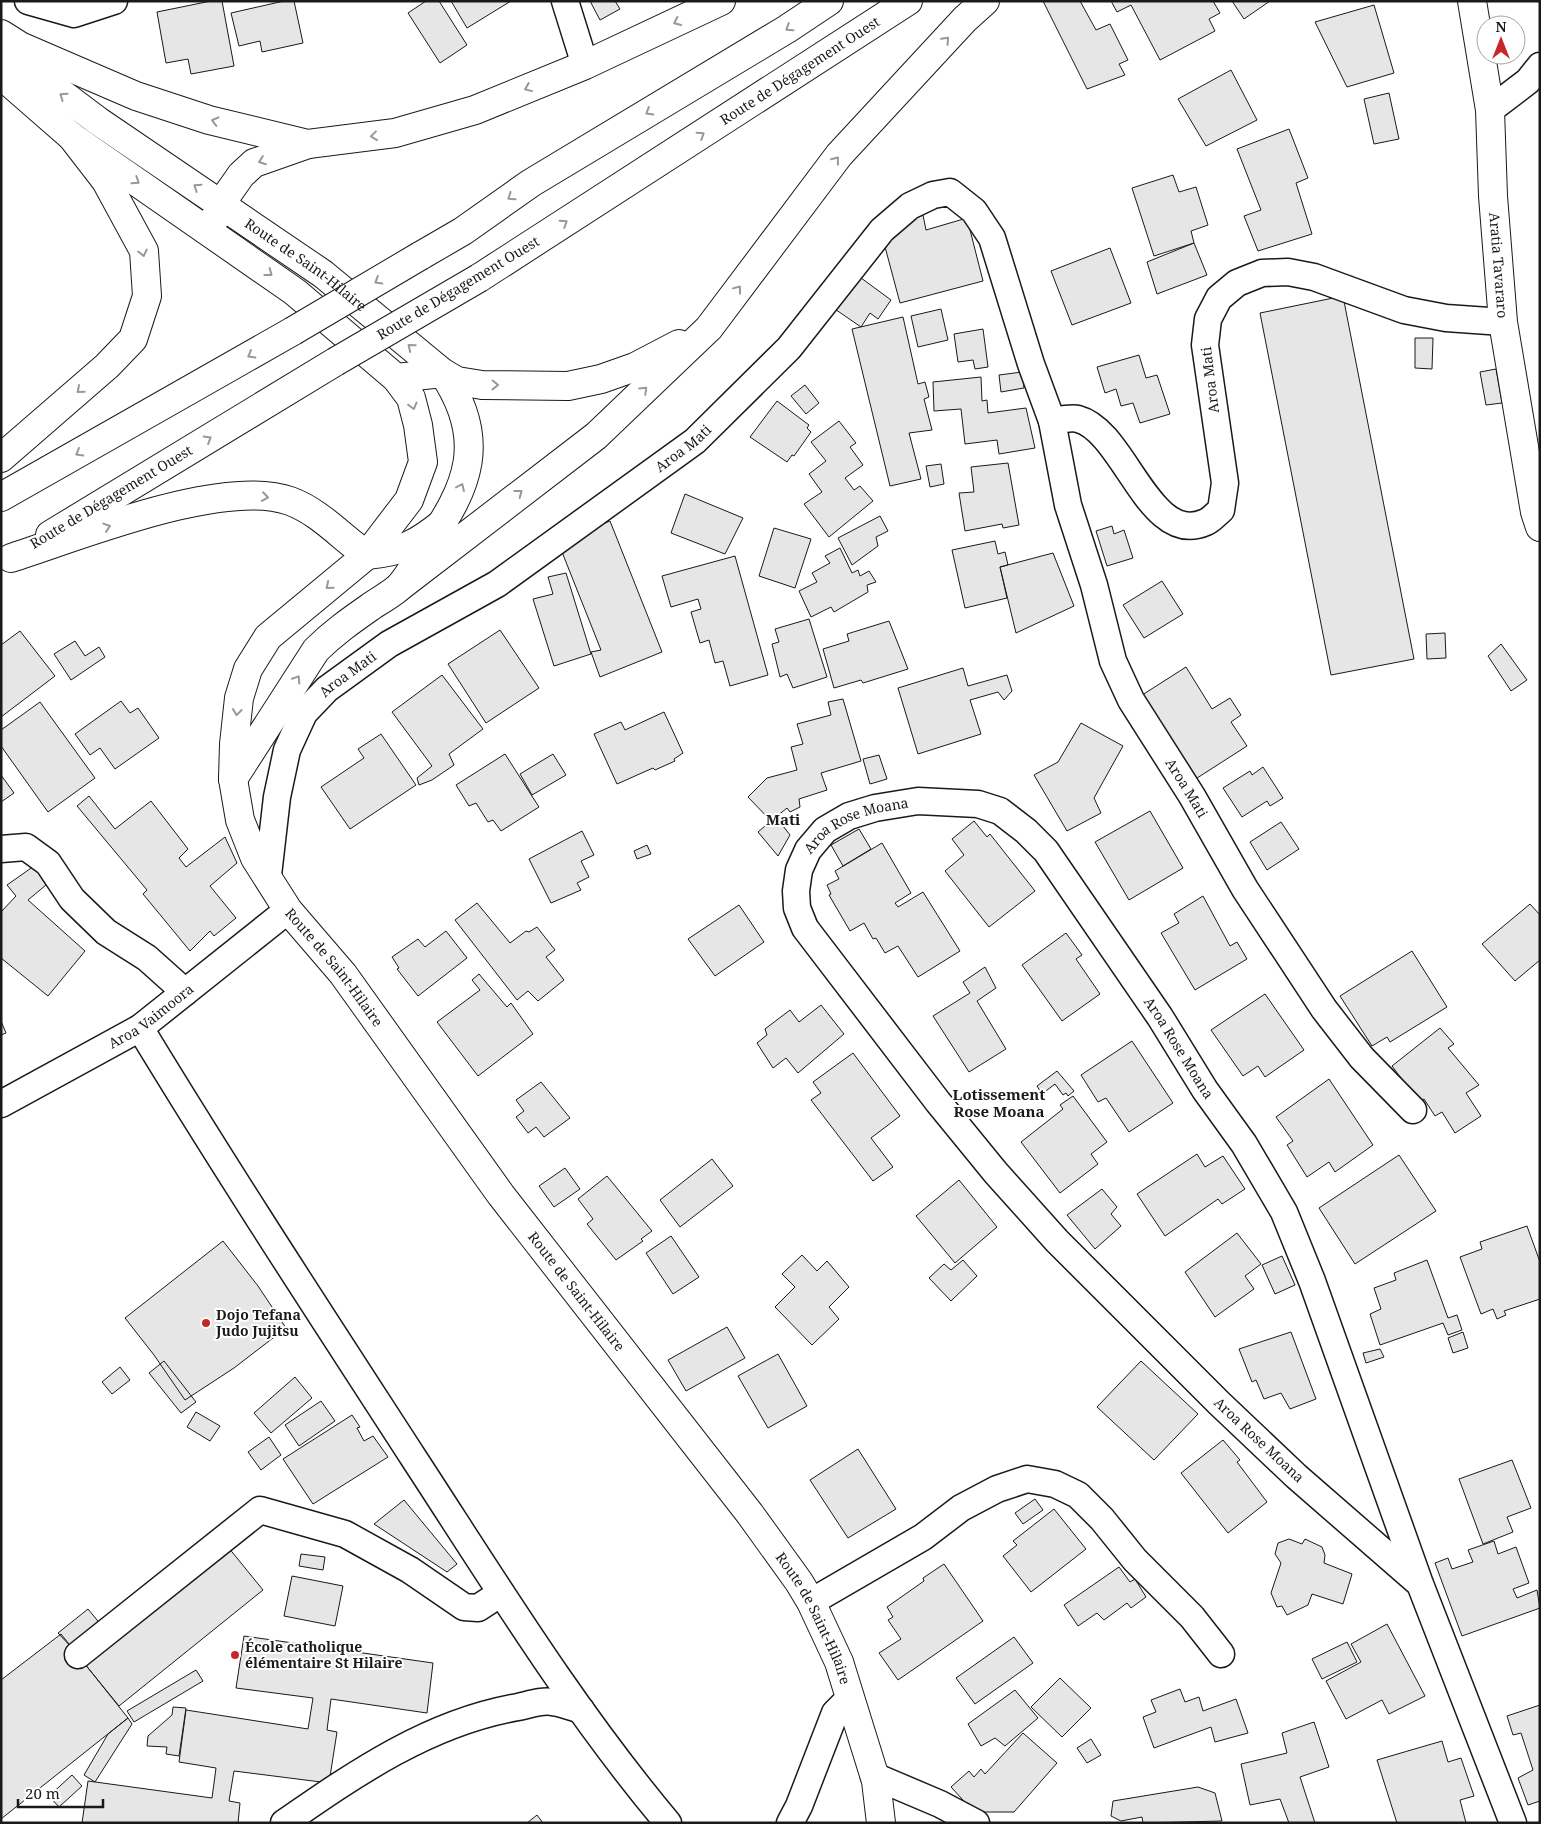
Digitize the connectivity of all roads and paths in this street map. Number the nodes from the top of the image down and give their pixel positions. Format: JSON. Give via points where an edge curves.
{"nodes":[{"id":1,"x":28,"y":1,"type":"edge"},
{"id":2,"x":114,"y":1,"type":"edge"},
{"id":3,"x":721,"y":1,"type":"edge"},
{"id":4,"x":829,"y":1,"type":"edge"},
{"id":5,"x":908,"y":1,"type":"edge"},
{"id":6,"x":985,"y":1,"type":"edge"},
{"id":7,"x":1472,"y":1,"type":"edge"},
{"id":8,"x":567,"y":2,"type":"edge"},
{"id":9,"x":1,"y":34,"type":"edge"},
{"id":10,"x":1,"y":48,"type":"edge"},
{"id":11,"x":585,"y":65,"type":"junction"},
{"id":12,"x":1540,"y":66,"type":"edge"},
{"id":13,"x":1,"y":75,"type":"edge"},
{"id":14,"x":1490,"y":110,"type":"junction"},
{"id":15,"x":72,"y":137,"type":"junction"},
{"id":16,"x":308,"y":144,"type":"junction"},
{"id":17,"x":225,"y":206,"type":"junction"},
{"id":18,"x":206,"y":229,"type":"junction"},
{"id":19,"x":1503,"y":322,"type":"junction"},
{"id":20,"x":709,"y":328,"type":"junction"},
{"id":21,"x":443,"y":373,"type":"junction"},
{"id":22,"x":396,"y":378,"type":"junction"},
{"id":23,"x":1052,"y":421,"type":"junction"},
{"id":24,"x":1,"y":458,"type":"edge"},
{"id":25,"x":1,"y":497,"type":"edge"},
{"id":26,"x":444,"y":522,"type":"junction"},
{"id":27,"x":1540,"y":527,"type":"edge"},
{"id":28,"x":367,"y":555,"type":"junction"},
{"id":29,"x":6,"y":561,"type":"edge"},
{"id":30,"x":398,"y":588,"type":"junction"},
{"id":31,"x":233,"y":779,"type":"junction"},
{"id":32,"x":1,"y":849,"type":"edge"},
{"id":33,"x":268,"y":875,"type":"junction"},
{"id":34,"x":288,"y":910,"type":"junction"},
{"id":35,"x":185,"y":992,"type":"junction"},
{"id":36,"x":140,"y":1028,"type":"junction"},
{"id":37,"x":1,"y":1104,"type":"edge"},
{"id":38,"x":1413,"y":1110,"type":"dead end"},
{"id":39,"x":1420,"y":1584,"type":"junction"},
{"id":40,"x":501,"y":1593,"type":"junction"},
{"id":41,"x":811,"y":1602,"type":"junction"},
{"id":42,"x":1221,"y":1654,"type":"dead end"},
{"id":43,"x":78,"y":1655,"type":"dead end"},
{"id":44,"x":849,"y":1699,"type":"junction"},
{"id":45,"x":582,"y":1710,"type":"junction"},
{"id":46,"x":874,"y":1776,"type":"junction"},
{"id":47,"x":284,"y":1823,"type":"edge"},
{"id":48,"x":668,"y":1823,"type":"edge"},
{"id":49,"x":790,"y":1823,"type":"edge"},
{"id":50,"x":881,"y":1823,"type":"edge"},
{"id":51,"x":976,"y":1823,"type":"edge"},
{"id":52,"x":1513,"y":1823,"type":"edge"}],
"edges":[{"from":1,"to":2,"type":"street","via":[[74,14]]},
{"from":3,"to":11,"type":"main road","one_way":true},
{"from":4,"to":25,"type":"main road","one_way":true,"bridge":true,"via":[[531,183],[463,231]]},
{"from":29,"to":5,"type":"main road","name":"Route de Dégagement Ouest","one_way":true,"bridge":true,"via":[[479,278]]},
{"from":20,"to":6,"type":"main road","one_way":true,"via":[[839,155]]},
{"from":7,"to":14,"type":"main road","name":"Aratia Tavararo"},
{"from":8,"to":11,"type":"street"},
{"from":16,"to":9,"type":"main road","one_way":true,"via":[[209,120],[136,96],[20,46]]},
{"from":17,"to":10,"type":"main road","name":"Route de Saint-Hilaire","one_way":true,"via":[[83,110]]},
{"from":11,"to":16,"type":"main road","one_way":true,"via":[[475,110],[395,133]]},
{"from":12,"to":14,"type":"street","via":[[1528,82]]},
{"from":13,"to":15,"type":"main road","name":"Route de Saint-Hilaire"},
{"from":14,"to":19,"type":"main road","name":"Aratia Tavararo"},
{"from":15,"to":18,"type":"main road","name":"Route de Saint-Hilaire","one_way":true},
{"from":15,"to":24,"type":"main road","one_way":true,"via":[[106,181],[144,250],[147,296],[133,339],[107,366]]},
{"from":16,"to":17,"type":"main road","one_way":true,"via":[[254,163],[227,195]]},
{"from":17,"to":18,"type":"main road"},
{"from":21,"to":17,"type":"main road","name":"Route de Saint-Hilaire","one_way":true,"via":[[323,274]]},
{"from":18,"to":22,"type":"main road","name":"Route de Saint-Hilaire","one_way":true,"via":[[295,292]]},
{"from":19,"to":23,"type":"street","name":"Aroa Mati","via":[[1446,318],[1404,310],[1314,277],[1288,272],[1262,273],[1237,283],[1219,298],[1208,319],[1206,345],[1225,482],[1221,510],[1207,522],[1189,527],[1174,523],[1149,500],[1098,429],[1077,419]]},
{"from":19,"to":27,"type":"main road","name":"Aratia Tavararo"},
{"from":21,"to":20,"type":"main road","one_way":true,"via":[[458,381],[482,385],[568,386],[602,379],[635,367]]},
{"from":30,"to":20,"type":"main road","one_way":true,"via":[[596,436]]},
{"from":21,"to":22,"type":"main road"},
{"from":26,"to":21,"type":"main road","name":"Route de Saint-Hilaire","one_way":true,"via":[[466,477],[468,445],[465,414]]},
{"from":22,"to":28,"type":"main road","name":"Route de Saint-Hilaire","one_way":true,"via":[[411,398],[423,462],[409,500]]},
{"from":23,"to":33,"type":"street","name":"Aroa Mati","via":[[992,238],[974,211],[950,192],[910,206],[882,230],[790,348],[696,441],[496,584],[389,644],[327,689],[304,713],[287,750],[277,797]]},
{"from":23,"to":38,"type":"street","name":"Aroa Mati","via":[[1068,505],[1094,585],[1113,661],[1131,700],[1246,889],[1324,1009],[1362,1058]]},
{"from":26,"to":28,"type":"main road","via":[[408,547],[392,553]]},
{"from":26,"to":30,"type":"main road","name":"Route de Saint-Hilaire"},
{"from":29,"to":28,"type":"main road","one_way":true,"via":[[166,508],[251,495],[288,500],[314,514]]},
{"from":28,"to":31,"type":"main road","name":"Route de Saint-Hilaire","one_way":true,"via":[[268,637],[248,669],[238,698]]},
{"from":31,"to":30,"type":"main road","name":"Route de Saint-Hilaire","one_way":true,"via":[[316,650],[334,632]]},
{"from":31,"to":33,"type":"main road","name":"Route de Saint-Hilaire","via":[[240,820],[255,858]]},
{"from":32,"to":35,"type":"street","via":[[26,847],[48,863],[72,899],[106,932],[147,958]]},
{"from":33,"to":34,"type":"main road","name":"Route de Saint-Hilaire"},
{"from":34,"to":35,"type":"street","name":"Aroa Vaimoora"},
{"from":34,"to":41,"type":"main road","name":"Route de Saint-Hilaire","via":[[342,974],[501,1195],[750,1514]]},
{"from":35,"to":36,"type":"street","name":"Aroa Vaimoora"},
{"from":36,"to":37,"type":"street","name":"Aroa Vaimoora"},
{"from":36,"to":40,"type":"street","via":[[340,1346]]},
{"from":39,"to":39,"type":"street","name":"Aroa Rose Moana","via":[[1312,1281],[1284,1212],[1244,1144],[1046,851],[1026,830],[1000,811],[959,802],[918,801],[875,808],[849,816],[825,830],[808,850],[799,870],[797,908],[805,928],[938,1102],[1057,1241],[1296,1476]]},
{"from":39,"to":52,"type":"street","name":"Aroa Rose Moana"},
{"from":40,"to":43,"type":"street","via":[[478,1608],[464,1607],[410,1570],[345,1534],[260,1510]]},
{"from":40,"to":45,"type":"street"},
{"from":41,"to":42,"type":"street","via":[[922,1536],[961,1508],[997,1489],[1028,1479],[1055,1484],[1078,1495],[1135,1560],[1192,1616]]},
{"from":41,"to":44,"type":"main road","name":"Route de Saint-Hilaire","via":[[839,1662]]},
{"from":44,"to":46,"type":"main road","name":"Route de Saint-Hilaire"},
{"from":44,"to":49,"type":"street","via":[[835,1713]]},
{"from":45,"to":47,"type":"street","via":[[550,1701],[491,1712],[451,1725],[373,1764]]},
{"from":45,"to":48,"type":"street"},
{"from":46,"to":50,"type":"main road","name":"Route de Saint-Hilaire"},
{"from":46,"to":51,"type":"street"}]}
